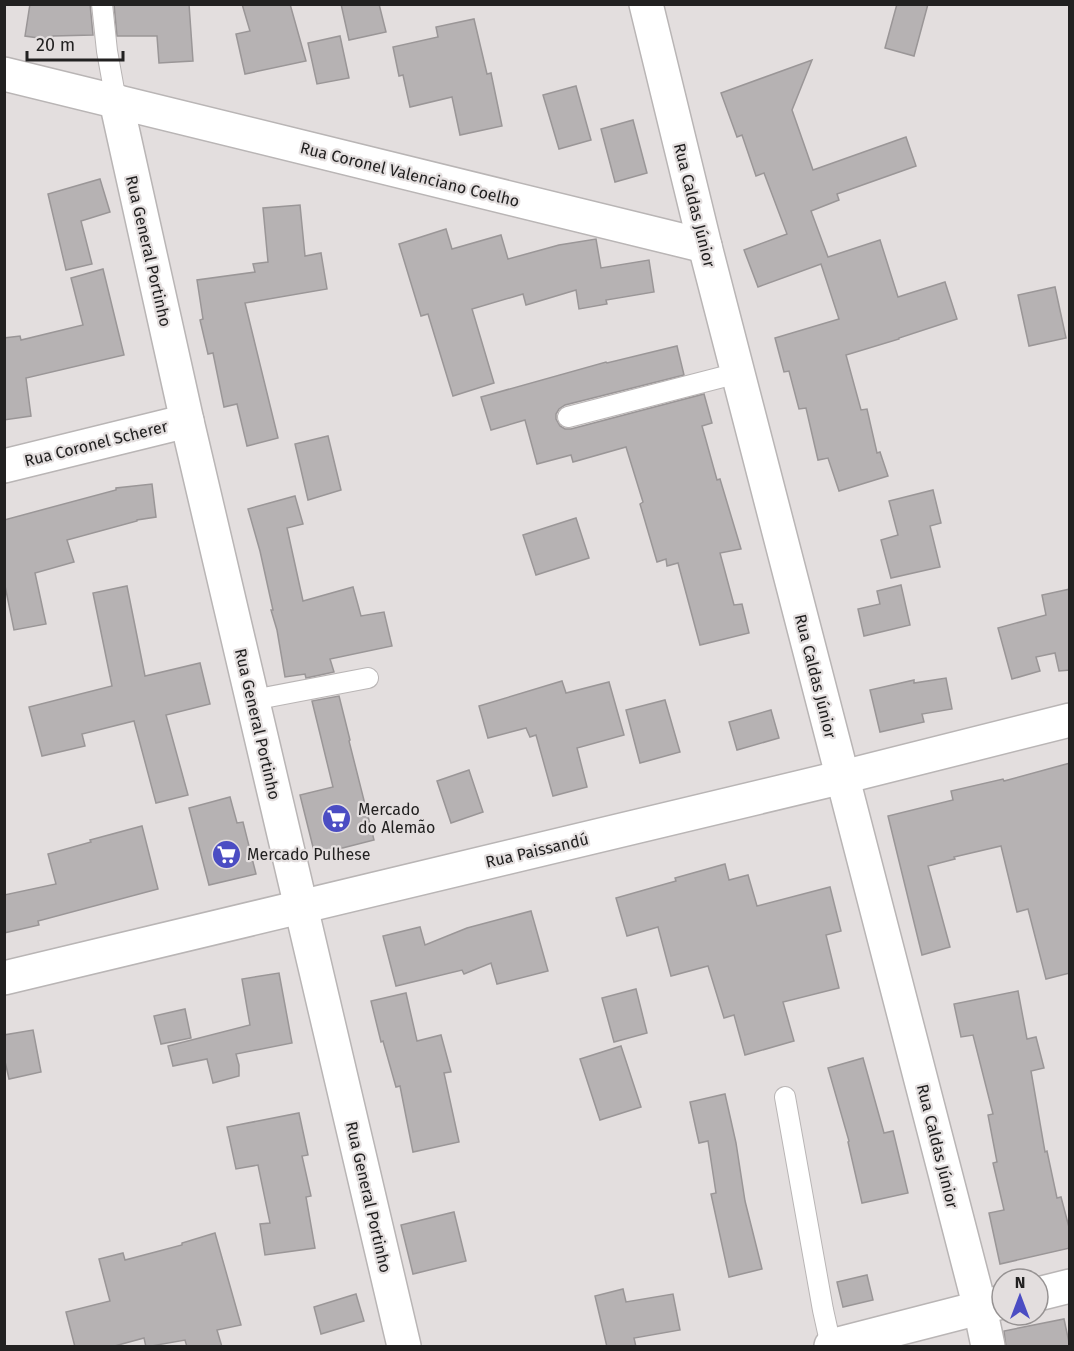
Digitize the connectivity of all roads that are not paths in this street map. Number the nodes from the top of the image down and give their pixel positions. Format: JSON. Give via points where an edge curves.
{"nodes":[{"id":1,"x":102,"y":4,"type":"edge"},
{"id":2,"x":646,"y":4,"type":"edge"},
{"id":3,"x":4,"y":74,"type":"edge"},
{"id":4,"x":116,"y":101,"type":"junction"},
{"id":5,"x":705,"y":246,"type":"junction"},
{"id":6,"x":738,"y":373,"type":"junction"},
{"id":7,"x":568,"y":417,"type":"dead end"},
{"id":8,"x":187,"y":421,"type":"junction"},
{"id":9,"x":4,"y":466,"type":"edge"},
{"id":10,"x":368,"y":678,"type":"dead end"},
{"id":11,"x":253,"y":700,"type":"junction"},
{"id":12,"x":1070,"y":720,"type":"edge"},
{"id":13,"x":843,"y":777,"type":"junction"},
{"id":14,"x":301,"y":907,"type":"junction"},
{"id":15,"x":4,"y":978,"type":"edge"},
{"id":16,"x":785,"y":1096,"type":"dead end"},
{"id":17,"x":1070,"y":1286,"type":"edge"},
{"id":18,"x":1050,"y":1291,"type":"edge"},
{"id":19,"x":990,"y":1301,"type":"edge"},
{"id":20,"x":990,"y":1305,"type":"edge"},
{"id":21,"x":990,"y":1319,"type":"edge"},
{"id":22,"x":404,"y":1347,"type":"edge"},
{"id":23,"x":831,"y":1347,"type":"edge"},
{"id":24,"x":988,"y":1347,"type":"edge"}],
"edges":[{"from":1,"to":4,"type":"lane"},
{"from":2,"to":5,"type":"street","name":"Rua Caldas Júnior"},
{"from":3,"to":4,"type":"street","name":"Rua Coronel Valenciano Coelho"},
{"from":4,"to":5,"type":"street","name":"Rua Coronel Valenciano Coelho"},
{"from":4,"to":8,"type":"street","name":"Rua General Portinho"},
{"from":5,"to":6,"type":"street","name":"Rua Caldas Júnior"},
{"from":6,"to":7,"type":"lane"},
{"from":6,"to":13,"type":"street","name":"Rua Caldas Júnior"},
{"from":8,"to":9,"type":"street","name":"Rua Coronel Scherer"},
{"from":8,"to":11,"type":"street","name":"Rua General Portinho"},
{"from":10,"to":11,"type":"lane"},
{"from":11,"to":14,"type":"street","name":"Rua General Portinho"},
{"from":12,"to":13,"type":"street","name":"Rua Paissandú"},
{"from":13,"to":14,"type":"street","name":"Rua Paissandú"},
{"from":13,"to":19,"type":"street","name":"Rua Caldas Júnior"},
{"from":14,"to":15,"type":"street","name":"Rua Paissandú"},
{"from":14,"to":22,"type":"street","name":"Rua General Portinho"},
{"from":16,"to":23,"type":"lane"},
{"from":17,"to":18,"type":"street"},
{"from":20,"to":23,"type":"street"},
{"from":21,"to":24,"type":"street","name":"Rua Caldas Júnior"}]}
